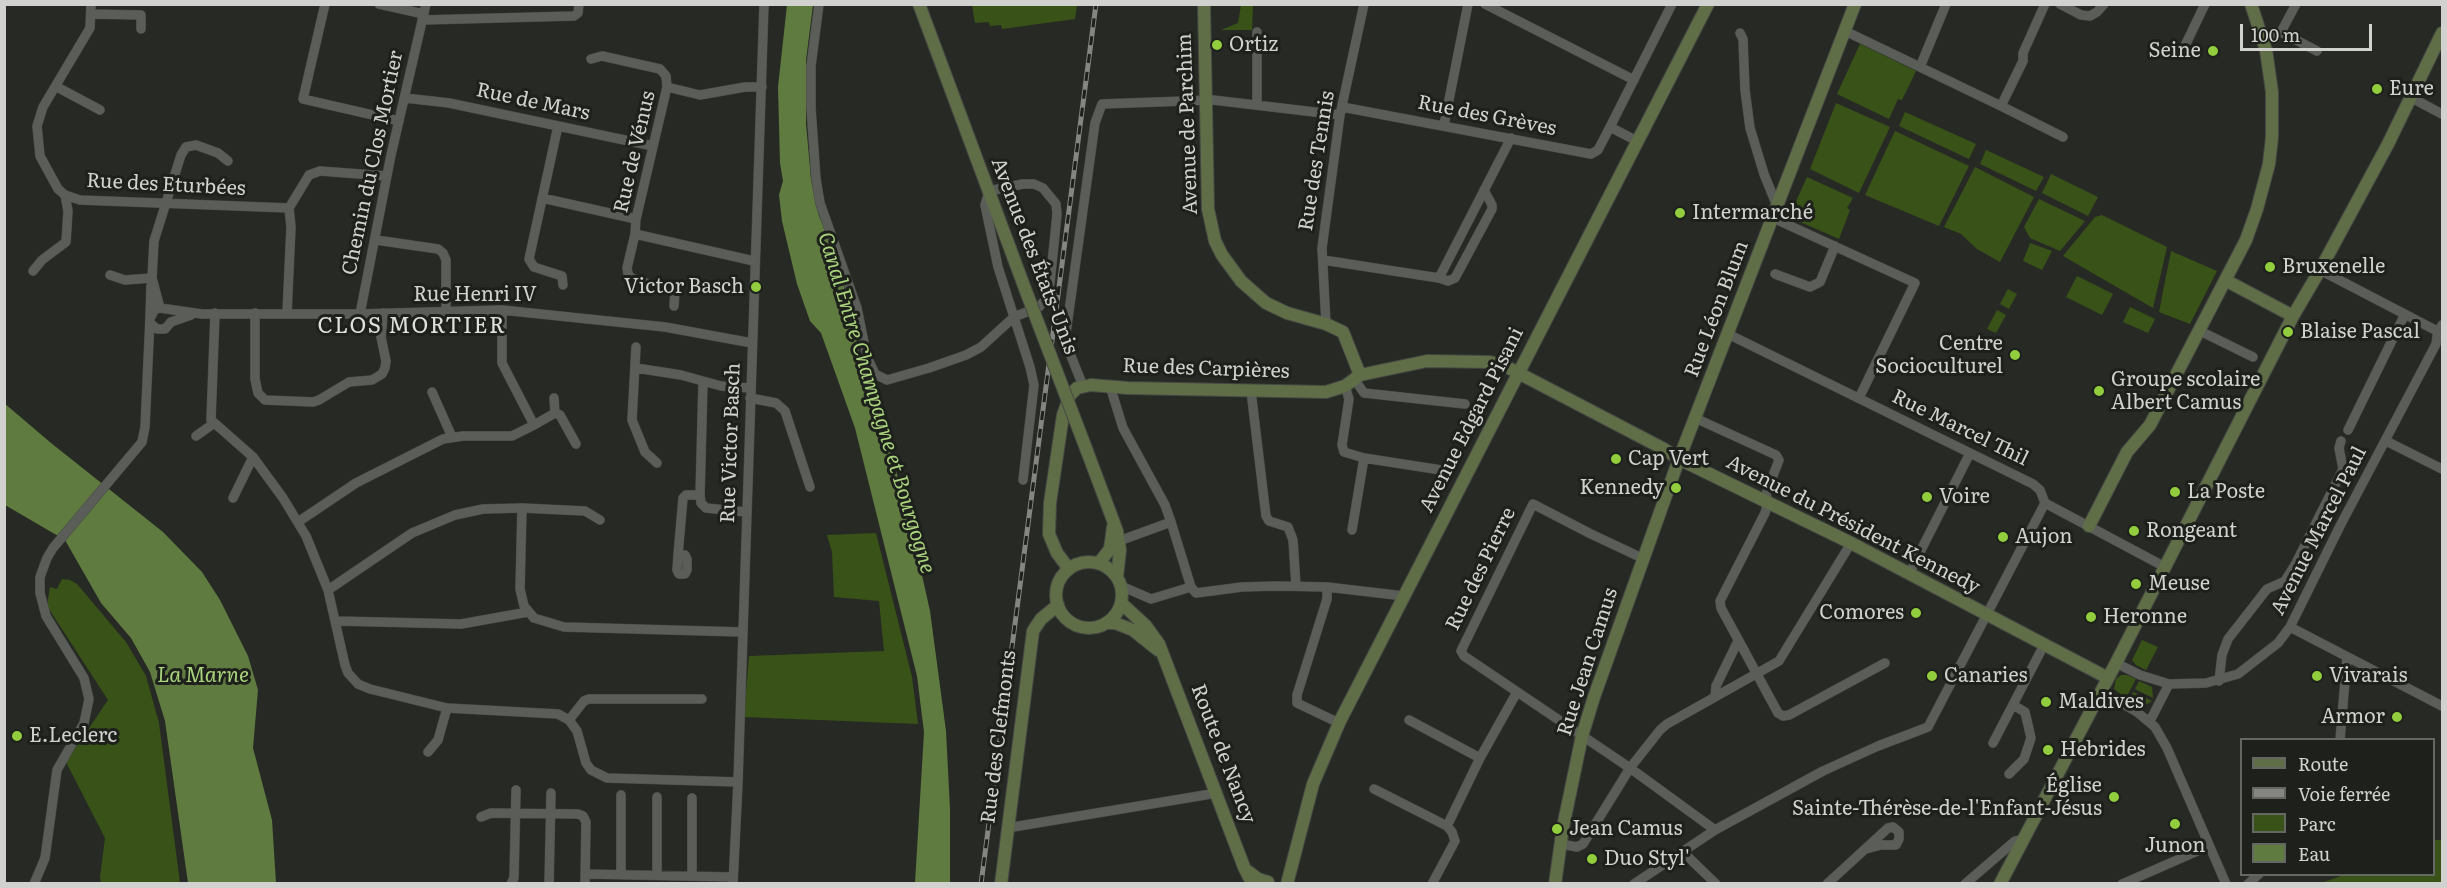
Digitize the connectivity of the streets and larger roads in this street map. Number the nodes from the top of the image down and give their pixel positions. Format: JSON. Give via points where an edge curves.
{"nodes":[{"id":1,"x":325,"y":4,"type":"edge"},
{"id":2,"x":379,"y":4,"type":"edge"},
{"id":3,"x":579,"y":4,"type":"edge"},
{"id":4,"x":764,"y":4,"type":"edge"},
{"id":5,"x":819,"y":4,"type":"edge"},
{"id":6,"x":919,"y":4,"type":"edge"},
{"id":7,"x":1204,"y":4,"type":"edge"},
{"id":8,"x":1364,"y":4,"type":"edge"},
{"id":9,"x":1468,"y":4,"type":"edge"},
{"id":10,"x":1485,"y":4,"type":"edge"},
{"id":11,"x":1672,"y":4,"type":"edge"},
{"id":12,"x":1708,"y":4,"type":"edge"},
{"id":13,"x":1855,"y":4,"type":"edge"},
{"id":14,"x":1947,"y":4,"type":"edge"},
{"id":15,"x":2045,"y":4,"type":"edge"},
{"id":16,"x":2060,"y":4,"type":"edge"},
{"id":17,"x":2104,"y":4,"type":"edge"},
{"id":18,"x":2205,"y":4,"type":"edge"},
{"id":19,"x":2251,"y":4,"type":"edge"},
{"id":20,"x":2296,"y":4,"type":"edge"},
{"id":21,"x":91,"y":9,"type":"edge"},
{"id":22,"x":424,"y":13,"type":"edge"},
{"id":23,"x":141,"y":29,"type":"dead end"},
{"id":24,"x":1845,"y":31,"type":"junction"},
{"id":25,"x":1257,"y":32,"type":"dead end"},
{"id":26,"x":2281,"y":32,"type":"junction"},
{"id":27,"x":1740,"y":33,"type":"dead end"},
{"id":28,"x":2442,"y":33,"type":"edge"},
{"id":29,"x":2263,"y":38,"type":"junction"},
{"id":30,"x":2183,"y":50,"type":"dead end"},
{"id":31,"x":2318,"y":51,"type":"dead end"},
{"id":32,"x":591,"y":58,"type":"dead end"},
{"id":33,"x":1920,"y":67,"type":"junction"},
{"id":34,"x":1634,"y":80,"type":"junction"},
{"id":35,"x":57,"y":87,"type":"junction"},
{"id":36,"x":667,"y":87,"type":"junction"},
{"id":37,"x":762,"y":87,"type":"junction"},
{"id":38,"x":2410,"y":97,"type":"junction"},
{"id":39,"x":405,"y":99,"type":"junction"},
{"id":40,"x":1207,"y":100,"type":"junction"},
{"id":41,"x":1257,"y":105,"type":"junction"},
{"id":42,"x":2001,"y":106,"type":"junction"},
{"id":43,"x":100,"y":110,"type":"dead end"},
{"id":44,"x":1341,"y":111,"type":"junction"},
{"id":45,"x":2442,"y":114,"type":"edge"},
{"id":46,"x":399,"y":121,"type":"junction"},
{"id":47,"x":558,"y":126,"type":"junction"},
{"id":48,"x":1444,"y":126,"type":"junction"},
{"id":49,"x":1610,"y":127,"type":"junction"},
{"id":50,"x":1511,"y":138,"type":"junction"},
{"id":51,"x":2063,"y":138,"type":"dead end"},
{"id":52,"x":1637,"y":141,"type":"junction"},
{"id":53,"x":653,"y":146,"type":"junction"},
{"id":54,"x":228,"y":161,"type":"dead end"},
{"id":55,"x":387,"y":176,"type":"junction"},
{"id":56,"x":1485,"y":190,"type":"junction"},
{"id":57,"x":989,"y":191,"type":"junction"},
{"id":58,"x":65,"y":195,"type":"junction"},
{"id":59,"x":542,"y":198,"type":"junction"},
{"id":60,"x":166,"y":203,"type":"junction"},
{"id":61,"x":289,"y":208,"type":"junction"},
{"id":62,"x":1775,"y":212,"type":"junction"},
{"id":63,"x":636,"y":219,"type":"junction"},
{"id":64,"x":635,"y":234,"type":"junction"},
{"id":65,"x":376,"y":240,"type":"junction"},
{"id":66,"x":1835,"y":246,"type":"junction"},
{"id":67,"x":1323,"y":260,"type":"junction"},
{"id":68,"x":754,"y":261,"type":"junction"},
{"id":69,"x":2320,"y":270,"type":"junction"},
{"id":70,"x":33,"y":271,"type":"dead end"},
{"id":71,"x":1775,"y":274,"type":"dead end"},
{"id":72,"x":110,"y":275,"type":"dead end"},
{"id":73,"x":152,"y":278,"type":"junction"},
{"id":74,"x":1439,"y":278,"type":"junction"},
{"id":75,"x":2225,"y":280,"type":"junction"},
{"id":76,"x":563,"y":285,"type":"dead end"},
{"id":77,"x":674,"y":306,"type":"dead end"},
{"id":78,"x":164,"y":309,"type":"junction"},
{"id":79,"x":502,"y":310,"type":"junction"},
{"id":80,"x":446,"y":312,"type":"junction"},
{"id":81,"x":215,"y":313,"type":"junction"},
{"id":82,"x":255,"y":313,"type":"junction"},
{"id":83,"x":287,"y":313,"type":"junction"},
{"id":84,"x":383,"y":313,"type":"junction"},
{"id":85,"x":196,"y":314,"type":"junction"},
{"id":86,"x":360,"y":314,"type":"junction"},
{"id":87,"x":2405,"y":314,"type":"junction"},
{"id":88,"x":2293,"y":316,"type":"junction"},
{"id":89,"x":1014,"y":318,"type":"junction"},
{"id":90,"x":151,"y":321,"type":"junction"},
{"id":91,"x":171,"y":322,"type":"junction"},
{"id":92,"x":1326,"y":324,"type":"junction"},
{"id":93,"x":2441,"y":328,"type":"edge"},
{"id":94,"x":163,"y":329,"type":"junction"},
{"id":95,"x":2198,"y":330,"type":"junction"},
{"id":96,"x":1728,"y":334,"type":"junction"},
{"id":97,"x":752,"y":344,"type":"junction"},
{"id":98,"x":636,"y":347,"type":"dead end"},
{"id":99,"x":149,"y":351,"type":"junction"},
{"id":100,"x":2253,"y":357,"type":"dead end"},
{"id":101,"x":636,"y":368,"type":"junction"},
{"id":102,"x":1518,"y":373,"type":"junction"},
{"id":103,"x":1354,"y":381,"type":"junction"},
{"id":104,"x":703,"y":382,"type":"junction"},
{"id":105,"x":1083,"y":386,"type":"junction"},
{"id":106,"x":1110,"y":386,"type":"junction"},
{"id":107,"x":1251,"y":391,"type":"junction"},
{"id":108,"x":432,"y":392,"type":"dead end"},
{"id":109,"x":750,"y":393,"type":"junction"},
{"id":110,"x":555,"y":398,"type":"dead end"},
{"id":111,"x":1859,"y":398,"type":"junction"},
{"id":112,"x":1465,"y":405,"type":"dead end"},
{"id":113,"x":555,"y":413,"type":"junction"},
{"id":114,"x":1695,"y":418,"type":"junction"},
{"id":115,"x":213,"y":424,"type":"junction"},
{"id":116,"x":534,"y":425,"type":"junction"},
{"id":117,"x":2348,"y":430,"type":"dead end"},
{"id":118,"x":196,"y":436,"type":"dead end"},
{"id":119,"x":452,"y":436,"type":"junction"},
{"id":120,"x":2342,"y":441,"type":"dead end"},
{"id":121,"x":2386,"y":441,"type":"junction"},
{"id":122,"x":576,"y":444,"type":"dead end"},
{"id":123,"x":1970,"y":453,"type":"junction"},
{"id":124,"x":253,"y":458,"type":"junction"},
{"id":125,"x":1364,"y":458,"type":"junction"},
{"id":126,"x":1679,"y":459,"type":"junction"},
{"id":127,"x":657,"y":464,"type":"dead end"},
{"id":128,"x":1441,"y":470,"type":"dead end"},
{"id":129,"x":2442,"y":470,"type":"edge"},
{"id":130,"x":1023,"y":480,"type":"dead end"},
{"id":131,"x":810,"y":487,"type":"dead end"},
{"id":132,"x":700,"y":495,"type":"junction"},
{"id":133,"x":233,"y":498,"type":"dead end"},
{"id":134,"x":1768,"y":502,"type":"junction"},
{"id":135,"x":2045,"y":502,"type":"junction"},
{"id":136,"x":522,"y":508,"type":"junction"},
{"id":137,"x":746,"y":512,"type":"junction"},
{"id":138,"x":600,"y":520,"type":"dead end"},
{"id":139,"x":1114,"y":520,"type":"junction"},
{"id":140,"x":298,"y":522,"type":"junction"},
{"id":141,"x":1172,"y":522,"type":"junction"},
{"id":142,"x":2089,"y":526,"type":"junction"},
{"id":143,"x":1352,"y":530,"type":"dead end"},
{"id":144,"x":1119,"y":541,"type":"junction"},
{"id":145,"x":1851,"y":543,"type":"junction"},
{"id":146,"x":678,"y":555,"type":"dead end"},
{"id":147,"x":1642,"y":558,"type":"junction"},
{"id":148,"x":1099,"y":563,"type":"junction"},
{"id":149,"x":2165,"y":567,"type":"junction"},
{"id":150,"x":1069,"y":568,"type":"junction"},
{"id":151,"x":1909,"y":574,"type":"junction"},
{"id":152,"x":1119,"y":582,"type":"junction"},
{"id":153,"x":1296,"y":586,"type":"junction"},
{"id":154,"x":1191,"y":587,"type":"junction"},
{"id":155,"x":1327,"y":587,"type":"junction"},
{"id":156,"x":328,"y":590,"type":"junction"},
{"id":157,"x":1404,"y":596,"type":"junction"},
{"id":158,"x":1121,"y":603,"type":"junction"},
{"id":159,"x":1058,"y":605,"type":"junction"},
{"id":160,"x":528,"y":612,"type":"junction"},
{"id":161,"x":1986,"y":615,"type":"junction"},
{"id":162,"x":337,"y":621,"type":"junction"},
{"id":163,"x":1106,"y":623,"type":"junction"},
{"id":164,"x":2290,"y":627,"type":"junction"},
{"id":165,"x":742,"y":632,"type":"junction"},
{"id":166,"x":1738,"y":641,"type":"junction"},
{"id":167,"x":2044,"y":645,"type":"junction"},
{"id":168,"x":1163,"y":655,"type":"junction"},
{"id":169,"x":2347,"y":657,"type":"junction"},
{"id":170,"x":1885,"y":663,"type":"dead end"},
{"id":171,"x":2116,"y":663,"type":"junction"},
{"id":172,"x":1756,"y":674,"type":"junction"},
{"id":173,"x":2108,"y":678,"type":"junction"},
{"id":174,"x":2219,"y":681,"type":"junction"},
{"id":175,"x":2169,"y":684,"type":"junction"},
{"id":176,"x":2101,"y":691,"type":"junction"},
{"id":177,"x":1517,"y":692,"type":"junction"},
{"id":178,"x":1715,"y":697,"type":"junction"},
{"id":179,"x":702,"y":699,"type":"dead end"},
{"id":180,"x":2013,"y":705,"type":"junction"},
{"id":181,"x":2442,"y":706,"type":"edge"},
{"id":182,"x":447,"y":708,"type":"junction"},
{"id":183,"x":569,"y":720,"type":"junction"},
{"id":184,"x":1409,"y":720,"type":"dead end"},
{"id":185,"x":2150,"y":721,"type":"junction"},
{"id":186,"x":1339,"y":723,"type":"junction"},
{"id":187,"x":1582,"y":736,"type":"junction"},
{"id":188,"x":2340,"y":738,"type":"edge"},
{"id":189,"x":1993,"y":743,"type":"dead end"},
{"id":190,"x":428,"y":752,"type":"dead end"},
{"id":191,"x":1480,"y":758,"type":"junction"},
{"id":192,"x":1630,"y":768,"type":"junction"},
{"id":193,"x":2009,"y":774,"type":"dead end"},
{"id":194,"x":738,"y":783,"type":"junction"},
{"id":195,"x":1374,"y":789,"type":"dead end"},
{"id":196,"x":516,"y":790,"type":"dead end"},
{"id":197,"x":1216,"y":793,"type":"junction"},
{"id":198,"x":551,"y":794,"type":"dead end"},
{"id":199,"x":621,"y":795,"type":"dead end"},
{"id":200,"x":657,"y":796,"type":"dead end"},
{"id":201,"x":692,"y":798,"type":"dead end"},
{"id":202,"x":516,"y":814,"type":"junction"},
{"id":203,"x":551,"y":814,"type":"junction"},
{"id":204,"x":481,"y":817,"type":"dead end"},
{"id":205,"x":1447,"y":826,"type":"junction"},
{"id":206,"x":1007,"y":828,"type":"junction"},
{"id":207,"x":1715,"y":830,"type":"junction"},
{"id":208,"x":2023,"y":839,"type":"junction"},
{"id":209,"x":1562,"y":844,"type":"junction"},
{"id":210,"x":2210,"y":846,"type":"junction"},
{"id":211,"x":1866,"y":849,"type":"dead end"},
{"id":212,"x":1683,"y":852,"type":"junction"},
{"id":213,"x":1244,"y":867,"type":"junction"},
{"id":214,"x":621,"y":874,"type":"junction"},
{"id":215,"x":657,"y":875,"type":"junction"},
{"id":216,"x":692,"y":876,"type":"junction"},
{"id":217,"x":585,"y":879,"type":"edge"},
{"id":218,"x":733,"y":880,"type":"edge"},
{"id":219,"x":1275,"y":883,"type":"edge"},
{"id":220,"x":34,"y":884,"type":"edge"},
{"id":221,"x":511,"y":884,"type":"edge"},
{"id":222,"x":549,"y":884,"type":"edge"},
{"id":223,"x":1001,"y":884,"type":"edge"},
{"id":224,"x":1255,"y":884,"type":"edge"},
{"id":225,"x":1431,"y":884,"type":"edge"},
{"id":226,"x":1555,"y":884,"type":"edge"},
{"id":227,"x":1634,"y":884,"type":"edge"},
{"id":228,"x":1716,"y":884,"type":"edge"},
{"id":229,"x":1827,"y":884,"type":"edge"},
{"id":230,"x":1965,"y":884,"type":"edge"},
{"id":231,"x":2000,"y":884,"type":"edge"},
{"id":232,"x":2122,"y":884,"type":"edge"},
{"id":233,"x":2226,"y":884,"type":"edge"}],
"edges":[{"from":1,"to":46,"type":"street","via":[[303,99]]},
{"from":2,"to":22,"type":"street"},
{"from":3,"to":22,"type":"street","via":[[574,16]]},
{"from":4,"to":37,"type":"street","name":"Rue Victor Basch"},
{"from":5,"to":89,"type":"street","via":[[811,66],[816,179],[820,203],[875,374],[887,380],[966,355]]},
{"from":6,"to":57,"type":"street","name":"Avenue des États-Unis"},
{"from":7,"to":40,"type":"street","name":"Avenue de Parchim"},
{"from":8,"to":44,"type":"street","name":"Rue des Tennis"},
{"from":9,"to":48,"type":"street"},
{"from":10,"to":34,"type":"street"},
{"from":11,"to":34,"type":"street"},
{"from":12,"to":52,"type":"street","name":"Avenue Edgard Pisani"},
{"from":13,"to":24,"type":"street","name":"Rue Léon Blum"},
{"from":14,"to":33,"type":"street"},
{"from":15,"to":42,"type":"street"},
{"from":16,"to":17,"type":"street","via":[[2081,15],[2090,15]]},
{"from":18,"to":30,"type":"street"},
{"from":19,"to":29,"type":"street"},
{"from":20,"to":26,"type":"street"},
{"from":21,"to":23,"type":"street","via":[[141,15]]},
{"from":21,"to":35,"type":"street","name":"Rue des Eturbées","via":[[87,34]]},
{"from":22,"to":39,"type":"street","name":"Chemin du Clos Mortier"},
{"from":24,"to":33,"type":"street"},
{"from":24,"to":62,"type":"street","name":"Rue Léon Blum"},
{"from":25,"to":41,"type":"street"},
{"from":26,"to":29,"type":"street"},
{"from":26,"to":31,"type":"street"},
{"from":27,"to":62,"type":"street","via":[[1750,128]]},
{"from":28,"to":38,"type":"street"},
{"from":29,"to":75,"type":"street","via":[[2272,92],[2268,164],[2246,240]]},
{"from":32,"to":36,"type":"street","via":[[602,56],[660,69],[666,76]]},
{"from":33,"to":42,"type":"street"},
{"from":34,"to":49,"type":"street"},
{"from":35,"to":43,"type":"street"},
{"from":35,"to":58,"type":"street","name":"Rue des Eturbées","via":[[39,118],[38,147],[52,180]]},
{"from":36,"to":37,"type":"street","name":"Rue de Vénus","via":[[700,95]]},
{"from":36,"to":53,"type":"street","name":"Rue de Vénus"},
{"from":37,"to":68,"type":"street","name":"Rue Victor Basch"},
{"from":38,"to":45,"type":"street"},
{"from":38,"to":69,"type":"street"},
{"from":39,"to":46,"type":"street","name":"Chemin du Clos Mortier"},
{"from":39,"to":47,"type":"street","name":"Rue de Mars","via":[[449,103]]},
{"from":40,"to":41,"type":"street","name":"Rue des Grèves"},
{"from":40,"to":92,"type":"street","name":"Avenue de Parchim","via":[[1208,209],[1222,255],[1241,281],[1266,303]]},
{"from":40,"to":105,"type":"street","name":"Rue des Grèves","via":[[1102,104],[1095,123],[1066,333],[1067,346]]},
{"from":41,"to":44,"type":"street","name":"Rue des Grèves"},
{"from":42,"to":51,"type":"street"},
{"from":44,"to":48,"type":"street","name":"Rue des Grèves"},
{"from":44,"to":67,"type":"street","name":"Rue des Tennis"},
{"from":46,"to":55,"type":"street","name":"Chemin du Clos Mortier"},
{"from":47,"to":53,"type":"street","name":"Rue de Mars"},
{"from":47,"to":59,"type":"street"},
{"from":48,"to":50,"type":"street","name":"Rue des Grèves"},
{"from":49,"to":50,"type":"street","name":"Rue des Grèves","via":[[1592,154]]},
{"from":49,"to":52,"type":"street"},
{"from":50,"to":56,"type":"street"},
{"from":52,"to":102,"type":"street","name":"Avenue Edgard Pisani"},
{"from":53,"to":63,"type":"street","name":"Rue de Vénus"},
{"from":54,"to":60,"type":"street","via":[[196,145],[186,147]]},
{"from":55,"to":61,"type":"street","via":[[320,171],[309,175]]},
{"from":55,"to":65,"type":"street","name":"Chemin du Clos Mortier"},
{"from":56,"to":74,"type":"street"},
{"from":56,"to":74,"type":"street","via":[[1492,209],[1455,278]]},
{"from":57,"to":89,"type":"street","via":[[985,205]]},
{"from":57,"to":89,"type":"street","via":[[1034,184],[1043,188],[1056,204],[1048,294],[1039,307]]},
{"from":57,"to":139,"type":"street","name":"Avenue des États-Unis","bridge":true},
{"from":58,"to":60,"type":"street","name":"Rue des Eturbées","via":[[80,200]]},
{"from":58,"to":70,"type":"street","via":[[66,242]]},
{"from":59,"to":63,"type":"street"},
{"from":59,"to":76,"type":"street","via":[[529,259],[534,267],[562,276]]},
{"from":60,"to":61,"type":"street","name":"Rue des Eturbées"},
{"from":60,"to":73,"type":"street","via":[[154,241]]},
{"from":61,"to":83,"type":"street"},
{"from":62,"to":66,"type":"street"},
{"from":62,"to":96,"type":"street","name":"Rue Léon Blum"},
{"from":63,"to":64,"type":"street","name":"Rue de Vénus"},
{"from":64,"to":68,"type":"street","name":"Rue de Vénus"},
{"from":64,"to":77,"type":"street","via":[[628,274],[649,284],[672,288]]},
{"from":65,"to":80,"type":"street","via":[[443,253]]},
{"from":65,"to":86,"type":"street","name":"Chemin du Clos Mortier"},
{"from":66,"to":71,"type":"street","via":[[1820,282],[1810,287]]},
{"from":66,"to":111,"type":"street","via":[[1915,283]]},
{"from":67,"to":74,"type":"street"},
{"from":67,"to":92,"type":"street","name":"Rue des Tennis"},
{"from":68,"to":97,"type":"street","name":"Rue Victor Basch"},
{"from":69,"to":87,"type":"street"},
{"from":69,"to":88,"type":"street"},
{"from":72,"to":73,"type":"street","via":[[125,280]]},
{"from":73,"to":78,"type":"street"},
{"from":73,"to":90,"type":"street"},
{"from":75,"to":88,"type":"street"},
{"from":75,"to":95,"type":"street"},
{"from":78,"to":85,"type":"street","name":"Rue Henri IV"},
{"from":78,"to":90,"type":"street","via":[[153,311]]},
{"from":78,"to":91,"type":"street","via":[[171,315]]},
{"from":79,"to":80,"type":"street","name":"Rue Henri IV"},
{"from":79,"to":97,"type":"street","name":"Rue Henri IV","via":[[665,327]]},
{"from":79,"to":116,"type":"street","via":[[502,363]]},
{"from":80,"to":84,"type":"street","name":"Rue Henri IV"},
{"from":81,"to":82,"type":"street","name":"Rue Henri IV"},
{"from":81,"to":85,"type":"street","name":"Rue Henri IV"},
{"from":81,"to":115,"type":"street","via":[[210,414]]},
{"from":82,"to":83,"type":"street","name":"Rue Henri IV"},
{"from":82,"to":84,"type":"street","via":[[258,393],[265,400],[313,402],[349,382],[378,378],[385,368]]},
{"from":83,"to":86,"type":"street","name":"Rue Henri IV"},
{"from":84,"to":86,"type":"street","name":"Rue Henri IV"},
{"from":85,"to":91,"type":"street","name":"Rue Henri IV"},
{"from":87,"to":93,"type":"street"},
{"from":87,"to":117,"type":"street"},
{"from":88,"to":149,"type":"street"},
{"from":89,"to":130,"type":"street","via":[[1034,385]]},
{"from":90,"to":94,"type":"street","via":[[157,329]]},
{"from":90,"to":99,"type":"street"},
{"from":91,"to":94,"type":"street"},
{"from":92,"to":103,"type":"street","via":[[1347,337]]},
{"from":93,"to":121,"type":"street","name":"Avenue Marcel Paul"},
{"from":94,"to":99,"type":"street"},
{"from":95,"to":100,"type":"street"},
{"from":95,"to":142,"type":"street","via":[[2150,425],[2127,452]]},
{"from":96,"to":111,"type":"street","name":"Rue Marcel Thil"},
{"from":96,"to":114,"type":"street","name":"Rue Léon Blum"},
{"from":97,"to":109,"type":"street","name":"Rue Victor Basch"},
{"from":98,"to":101,"type":"street"},
{"from":99,"to":220,"type":"street","via":[[144,436],[138,449],[61,539],[43,567],[40,593],[46,616],[84,678],[88,708],[84,723],[57,770],[45,858]]},
{"from":101,"to":104,"type":"street"},
{"from":101,"to":127,"type":"street","via":[[632,420],[645,452]]},
{"from":102,"to":103,"type":"street","name":"Rue des Carpières","via":[[1496,363],[1426,361]]},
{"from":102,"to":126,"type":"street","name":"Avenue du Président Kennedy"},
{"from":102,"to":157,"type":"street","name":"Avenue Edgard Pisani"},
{"from":103,"to":107,"type":"street","name":"Rue des Carpières","via":[[1321,392]]},
{"from":103,"to":112,"type":"street","via":[[1364,393]]},
{"from":103,"to":125,"type":"street","via":[[1342,445],[1344,452]]},
{"from":104,"to":109,"type":"street"},
{"from":104,"to":132,"type":"street"},
{"from":105,"to":106,"type":"street","name":"Rue des Carpières"},
{"from":105,"to":150,"type":"street","via":[[1070,395],[1063,415],[1050,500],[1049,534],[1056,553]]},
{"from":106,"to":107,"type":"street","name":"Rue des Carpières"},
{"from":106,"to":141,"type":"street","via":[[1123,428]]},
{"from":107,"to":153,"type":"street","via":[[1266,516],[1269,521],[1288,527],[1293,540]]},
{"from":108,"to":119,"type":"street"},
{"from":109,"to":131,"type":"street","via":[[785,411]]},
{"from":109,"to":137,"type":"street","name":"Rue Victor Basch"},
{"from":110,"to":113,"type":"street"},
{"from":111,"to":123,"type":"street","name":"Rue Marcel Thil"},
{"from":113,"to":116,"type":"street"},
{"from":113,"to":122,"type":"street"},
{"from":114,"to":126,"type":"street","name":"Rue Léon Blum"},
{"from":114,"to":134,"type":"street","via":[[1776,455],[1779,460],[1766,494]]},
{"from":115,"to":118,"type":"street"},
{"from":115,"to":124,"type":"street"},
{"from":116,"to":119,"type":"street","via":[[512,436]]},
{"from":119,"to":140,"type":"street","via":[[376,471]]},
{"from":120,"to":174,"type":"street","via":[[2339,448],[2343,469],[2292,571],[2280,585],[2267,589],[2228,639]]},
{"from":121,"to":129,"type":"street"},
{"from":121,"to":164,"type":"street","name":"Avenue Marcel Paul"},
{"from":123,"to":135,"type":"street","name":"Rue Marcel Thil","via":[[2033,484]]},
{"from":123,"to":151,"type":"street"},
{"from":124,"to":133,"type":"street"},
{"from":124,"to":140,"type":"street"},
{"from":125,"to":128,"type":"street"},
{"from":125,"to":143,"type":"street"},
{"from":126,"to":134,"type":"street","name":"Avenue du Président Kennedy"},
{"from":126,"to":147,"type":"street","name":"Rue Jean Camus"},
{"from":132,"to":137,"type":"street","via":[[706,508]]},
{"from":132,"to":146,"type":"street","via":[[683,498]]},
{"from":134,"to":145,"type":"street","name":"Avenue du Président Kennedy"},
{"from":134,"to":166,"type":"street","via":[[1720,602]]},
{"from":135,"to":142,"type":"street","name":"Rue Marcel Thil"},
{"from":135,"to":161,"type":"street"},
{"from":136,"to":138,"type":"street","via":[[585,511]]},
{"from":136,"to":156,"type":"street","via":[[483,509],[440,519],[412,533]]},
{"from":136,"to":160,"type":"street","via":[[520,589]]},
{"from":137,"to":165,"type":"street","name":"Rue Victor Basch"},
{"from":139,"to":144,"type":"street","name":"Avenue des États-Unis"},
{"from":139,"to":148,"type":"street","name":"Avenue des États-Unis","via":[[1110,549]]},
{"from":140,"to":156,"type":"street"},
{"from":141,"to":144,"type":"street"},
{"from":141,"to":154,"type":"street"},
{"from":142,"to":149,"type":"street","name":"Rue Marcel Thil"},
{"from":144,"to":152,"type":"street","name":"Avenue des États-Unis"},
{"from":145,"to":151,"type":"street","name":"Avenue du Président Kennedy"},
{"from":145,"to":172,"type":"street","via":[[1785,653]]},
{"from":147,"to":177,"type":"street","name":"Rue des Pierre","via":[[1533,504],[1461,651]]},
{"from":147,"to":187,"type":"street","name":"Rue Jean Camus"},
{"from":148,"to":150,"type":"street","via":[[1083,562]]},
{"from":148,"to":152,"type":"street"},
{"from":149,"to":171,"type":"street"},
{"from":150,"to":159,"type":"street","via":[[1059,581]]},
{"from":151,"to":161,"type":"street","name":"Avenue du Président Kennedy"},
{"from":152,"to":154,"type":"street","via":[[1151,599]]},
{"from":152,"to":158,"type":"street"},
{"from":153,"to":154,"type":"street","via":[[1196,593]]},
{"from":153,"to":155,"type":"street"},
{"from":155,"to":157,"type":"street"},
{"from":155,"to":186,"type":"street","via":[[1327,599],[1297,703]]},
{"from":156,"to":162,"type":"street"},
{"from":157,"to":186,"type":"street","name":"Avenue Edgard Pisani"},
{"from":158,"to":163,"type":"street"},
{"from":158,"to":168,"type":"street","name":"Route de Nancy","via":[[1146,626]]},
{"from":159,"to":163,"type":"street","via":[[1074,624],[1090,627]]},
{"from":159,"to":206,"type":"street","name":"Rue des Clefmonts","via":[[1033,631]]},
{"from":160,"to":162,"type":"street","via":[[461,624]]},
{"from":160,"to":165,"type":"street","via":[[564,627]]},
{"from":161,"to":167,"type":"street","name":"Avenue du Président Kennedy"},
{"from":161,"to":207,"type":"street","via":[[1928,727],[1823,771]]},
{"from":162,"to":182,"type":"street","via":[[345,665],[358,684]]},
{"from":163,"to":168,"type":"street","name":"Route de Nancy","via":[[1133,630]]},
{"from":164,"to":169,"type":"street"},
{"from":164,"to":174,"type":"street","name":"Avenue Marcel Paul","via":[[2278,643],[2251,665]]},
{"from":165,"to":194,"type":"street","name":"Rue Victor Basch"},
{"from":166,"to":172,"type":"street"},
{"from":166,"to":178,"type":"street","via":[[1716,686]]},
{"from":167,"to":173,"type":"street","name":"Avenue du Président Kennedy"},
{"from":167,"to":180,"type":"street"},
{"from":168,"to":197,"type":"street","name":"Route de Nancy"},
{"from":169,"to":181,"type":"street"},
{"from":169,"to":188,"type":"street"},
{"from":170,"to":172,"type":"street","via":[[1783,716]]},
{"from":171,"to":173,"type":"street"},
{"from":171,"to":175,"type":"street","name":"Avenue Marcel Paul"},
{"from":172,"to":178,"type":"street"},
{"from":173,"to":176,"type":"street"},
{"from":174,"to":175,"type":"street","name":"Avenue Marcel Paul"},
{"from":175,"to":185,"type":"street"},
{"from":176,"to":185,"type":"street"},
{"from":176,"to":208,"type":"street"},
{"from":177,"to":187,"type":"street"},
{"from":177,"to":191,"type":"street"},
{"from":178,"to":192,"type":"street","via":[[1667,723]]},
{"from":179,"to":183,"type":"street","via":[[589,699]]},
{"from":180,"to":189,"type":"street"},
{"from":180,"to":193,"type":"street","via":[[2025,712],[2031,738],[2024,759]]},
{"from":182,"to":183,"type":"street","via":[[550,712]]},
{"from":182,"to":190,"type":"street","via":[[438,740]]},
{"from":183,"to":194,"type":"street","via":[[577,731],[586,764],[600,776]]},
{"from":184,"to":191,"type":"street"},
{"from":185,"to":210,"type":"street","via":[[2167,748]]},
{"from":186,"to":219,"type":"street","name":"Avenue Edgard Pisani","via":[[1312,784],[1293,861]]},
{"from":187,"to":192,"type":"street"},
{"from":187,"to":209,"type":"street","name":"Rue Jean Camus"},
{"from":191,"to":205,"type":"street"},
{"from":192,"to":207,"type":"street"},
{"from":192,"to":209,"type":"street","via":[[1583,843],[1577,847]]},
{"from":194,"to":218,"type":"street","name":"Rue Victor Basch"},
{"from":195,"to":205,"type":"street"},
{"from":196,"to":202,"type":"street"},
{"from":197,"to":206,"type":"street"},
{"from":197,"to":213,"type":"street","name":"Route de Nancy"},
{"from":198,"to":203,"type":"street"},
{"from":199,"to":214,"type":"street"},
{"from":200,"to":215,"type":"street"},
{"from":201,"to":216,"type":"street"},
{"from":202,"to":203,"type":"street"},
{"from":202,"to":204,"type":"street","via":[[491,813]]},
{"from":202,"to":221,"type":"street"},
{"from":203,"to":217,"type":"street","via":[[583,816]]},
{"from":203,"to":222,"type":"street"},
{"from":205,"to":225,"type":"street","via":[[1455,841]]},
{"from":206,"to":223,"type":"street","name":"Rue des Clefmonts"},
{"from":207,"to":212,"type":"street"},
{"from":208,"to":230,"type":"street","via":[[2015,841]]},
{"from":208,"to":231,"type":"street"},
{"from":209,"to":226,"type":"street","name":"Rue Jean Camus"},
{"from":210,"to":232,"type":"street"},
{"from":210,"to":233,"type":"street"},
{"from":211,"to":229,"type":"street"},
{"from":212,"to":227,"type":"street"},
{"from":212,"to":228,"type":"street"},
{"from":213,"to":219,"type":"street","via":[[1258,879]]},
{"from":213,"to":224,"type":"street","name":"Route de Nancy"},
{"from":214,"to":215,"type":"street"},
{"from":214,"to":217,"type":"street"},
{"from":215,"to":216,"type":"street"},
{"from":216,"to":218,"type":"street"}]}
